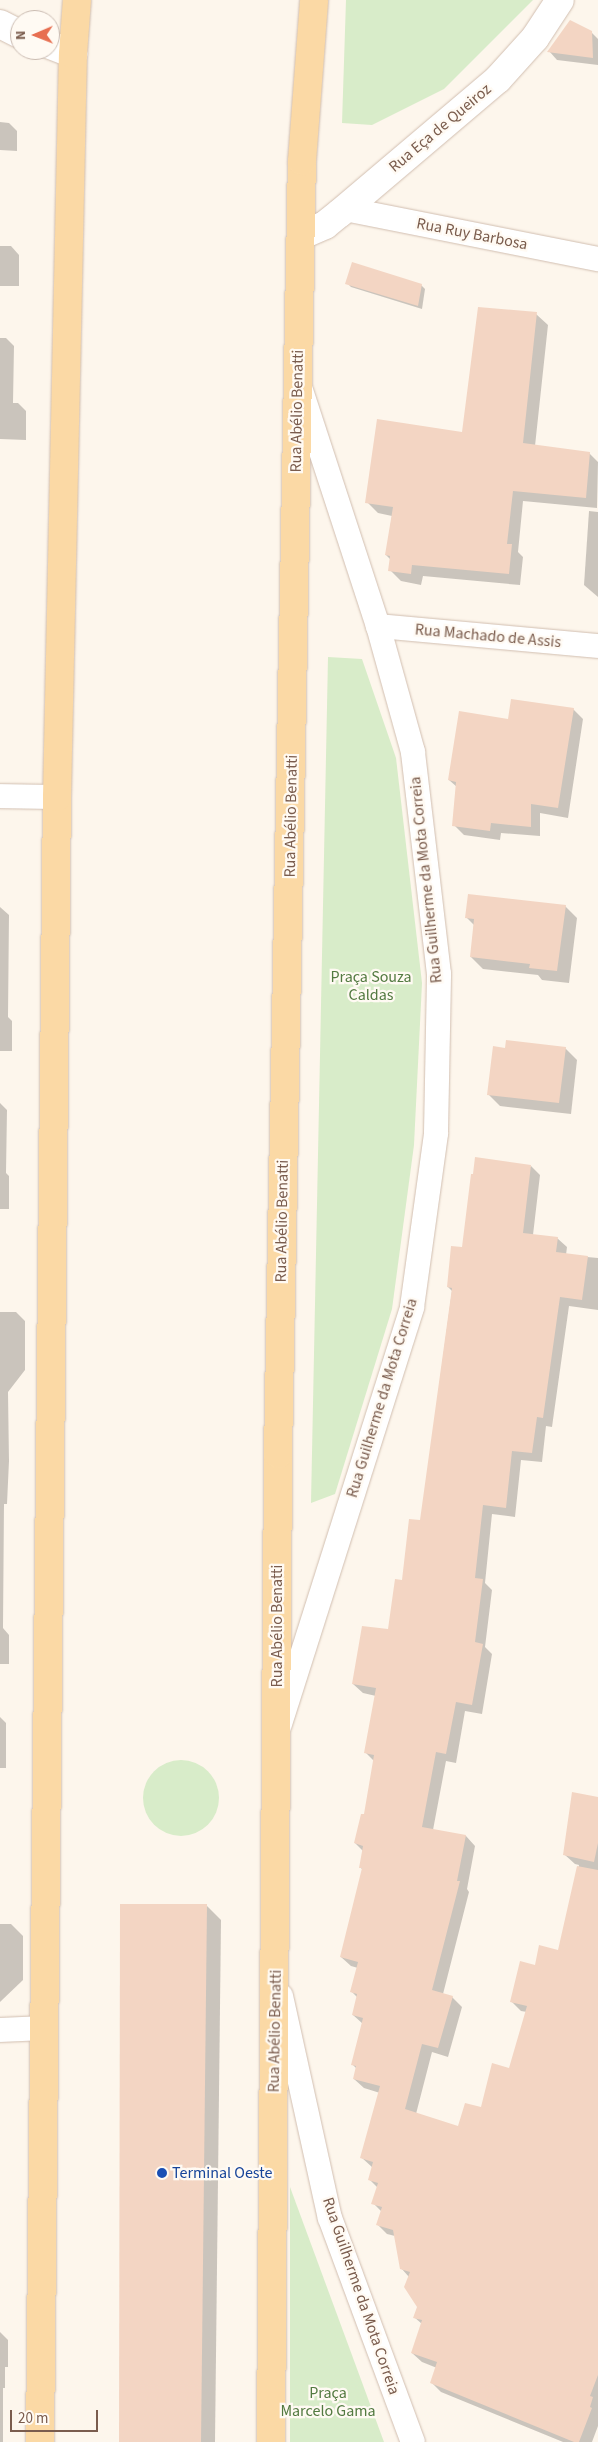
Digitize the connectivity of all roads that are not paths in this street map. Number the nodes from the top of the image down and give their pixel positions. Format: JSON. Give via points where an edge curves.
{"nodes":[{"id":1,"x":77,"y":0,"type":"edge"},
{"id":2,"x":314,"y":0,"type":"edge"},
{"id":3,"x":560,"y":0,"type":"edge"},
{"id":4,"x":62,"y":50,"type":"edge"},
{"id":5,"x":345,"y":209,"type":"junction"},
{"id":6,"x":302,"y":235,"type":"junction"},
{"id":7,"x":598,"y":259,"type":"edge"},
{"id":8,"x":297,"y":379,"type":"junction"},
{"id":9,"x":378,"y":626,"type":"junction"},
{"id":10,"x":598,"y":646,"type":"edge"},
{"id":11,"x":0,"y":796,"type":"edge"},
{"id":12,"x":57,"y":797,"type":"junction"},
{"id":13,"x":277,"y":1736,"type":"junction"},
{"id":14,"x":276,"y":1972,"type":"junction"},
{"id":15,"x":44,"y":2028,"type":"junction"},
{"id":16,"x":0,"y":2030,"type":"edge"},
{"id":17,"x":40,"y":2442,"type":"edge"},
{"id":18,"x":271,"y":2442,"type":"edge"},
{"id":19,"x":413,"y":2442,"type":"edge"}],
"edges":[{"from":1,"to":4,"type":"main road"},
{"from":2,"to":6,"type":"main road","name":"Rua Abélio Benatti","via":[[302,161]]},
{"from":3,"to":5,"type":"street","name":"Rua Eça de Queiroz","via":[[535,38],[498,79]]},
{"from":4,"to":12,"type":"main road"},
{"from":5,"to":6,"type":"street","name":"Rua Eça de Queiroz","via":[[325,225]]},
{"from":5,"to":7,"type":"street","name":"Rua Ruy Barbosa"},
{"from":6,"to":8,"type":"main road","name":"Rua Abélio Benatti"},
{"from":8,"to":9,"type":"street","name":"Rua Guilherme da Mota Correia"},
{"from":8,"to":13,"type":"main road","name":"Rua Abélio Benatti","via":[[278,1454]]},
{"from":9,"to":10,"type":"street","name":"Rua Machado de Assis"},
{"from":9,"to":13,"type":"street","name":"Rua Guilherme da Mota Correia","via":[[413,752],[438,974],[436,1132],[412,1307]]},
{"from":11,"to":12,"type":"street"},
{"from":12,"to":15,"type":"main road"},
{"from":13,"to":14,"type":"main road","name":"Rua Abélio Benatti"},
{"from":14,"to":18,"type":"main road","name":"Rua Abélio Benatti"},
{"from":14,"to":19,"type":"street","name":"Rua Guilherme da Mota Correia","via":[[330,2218]]},
{"from":15,"to":16,"type":"street"},
{"from":15,"to":17,"type":"main road"}]}
